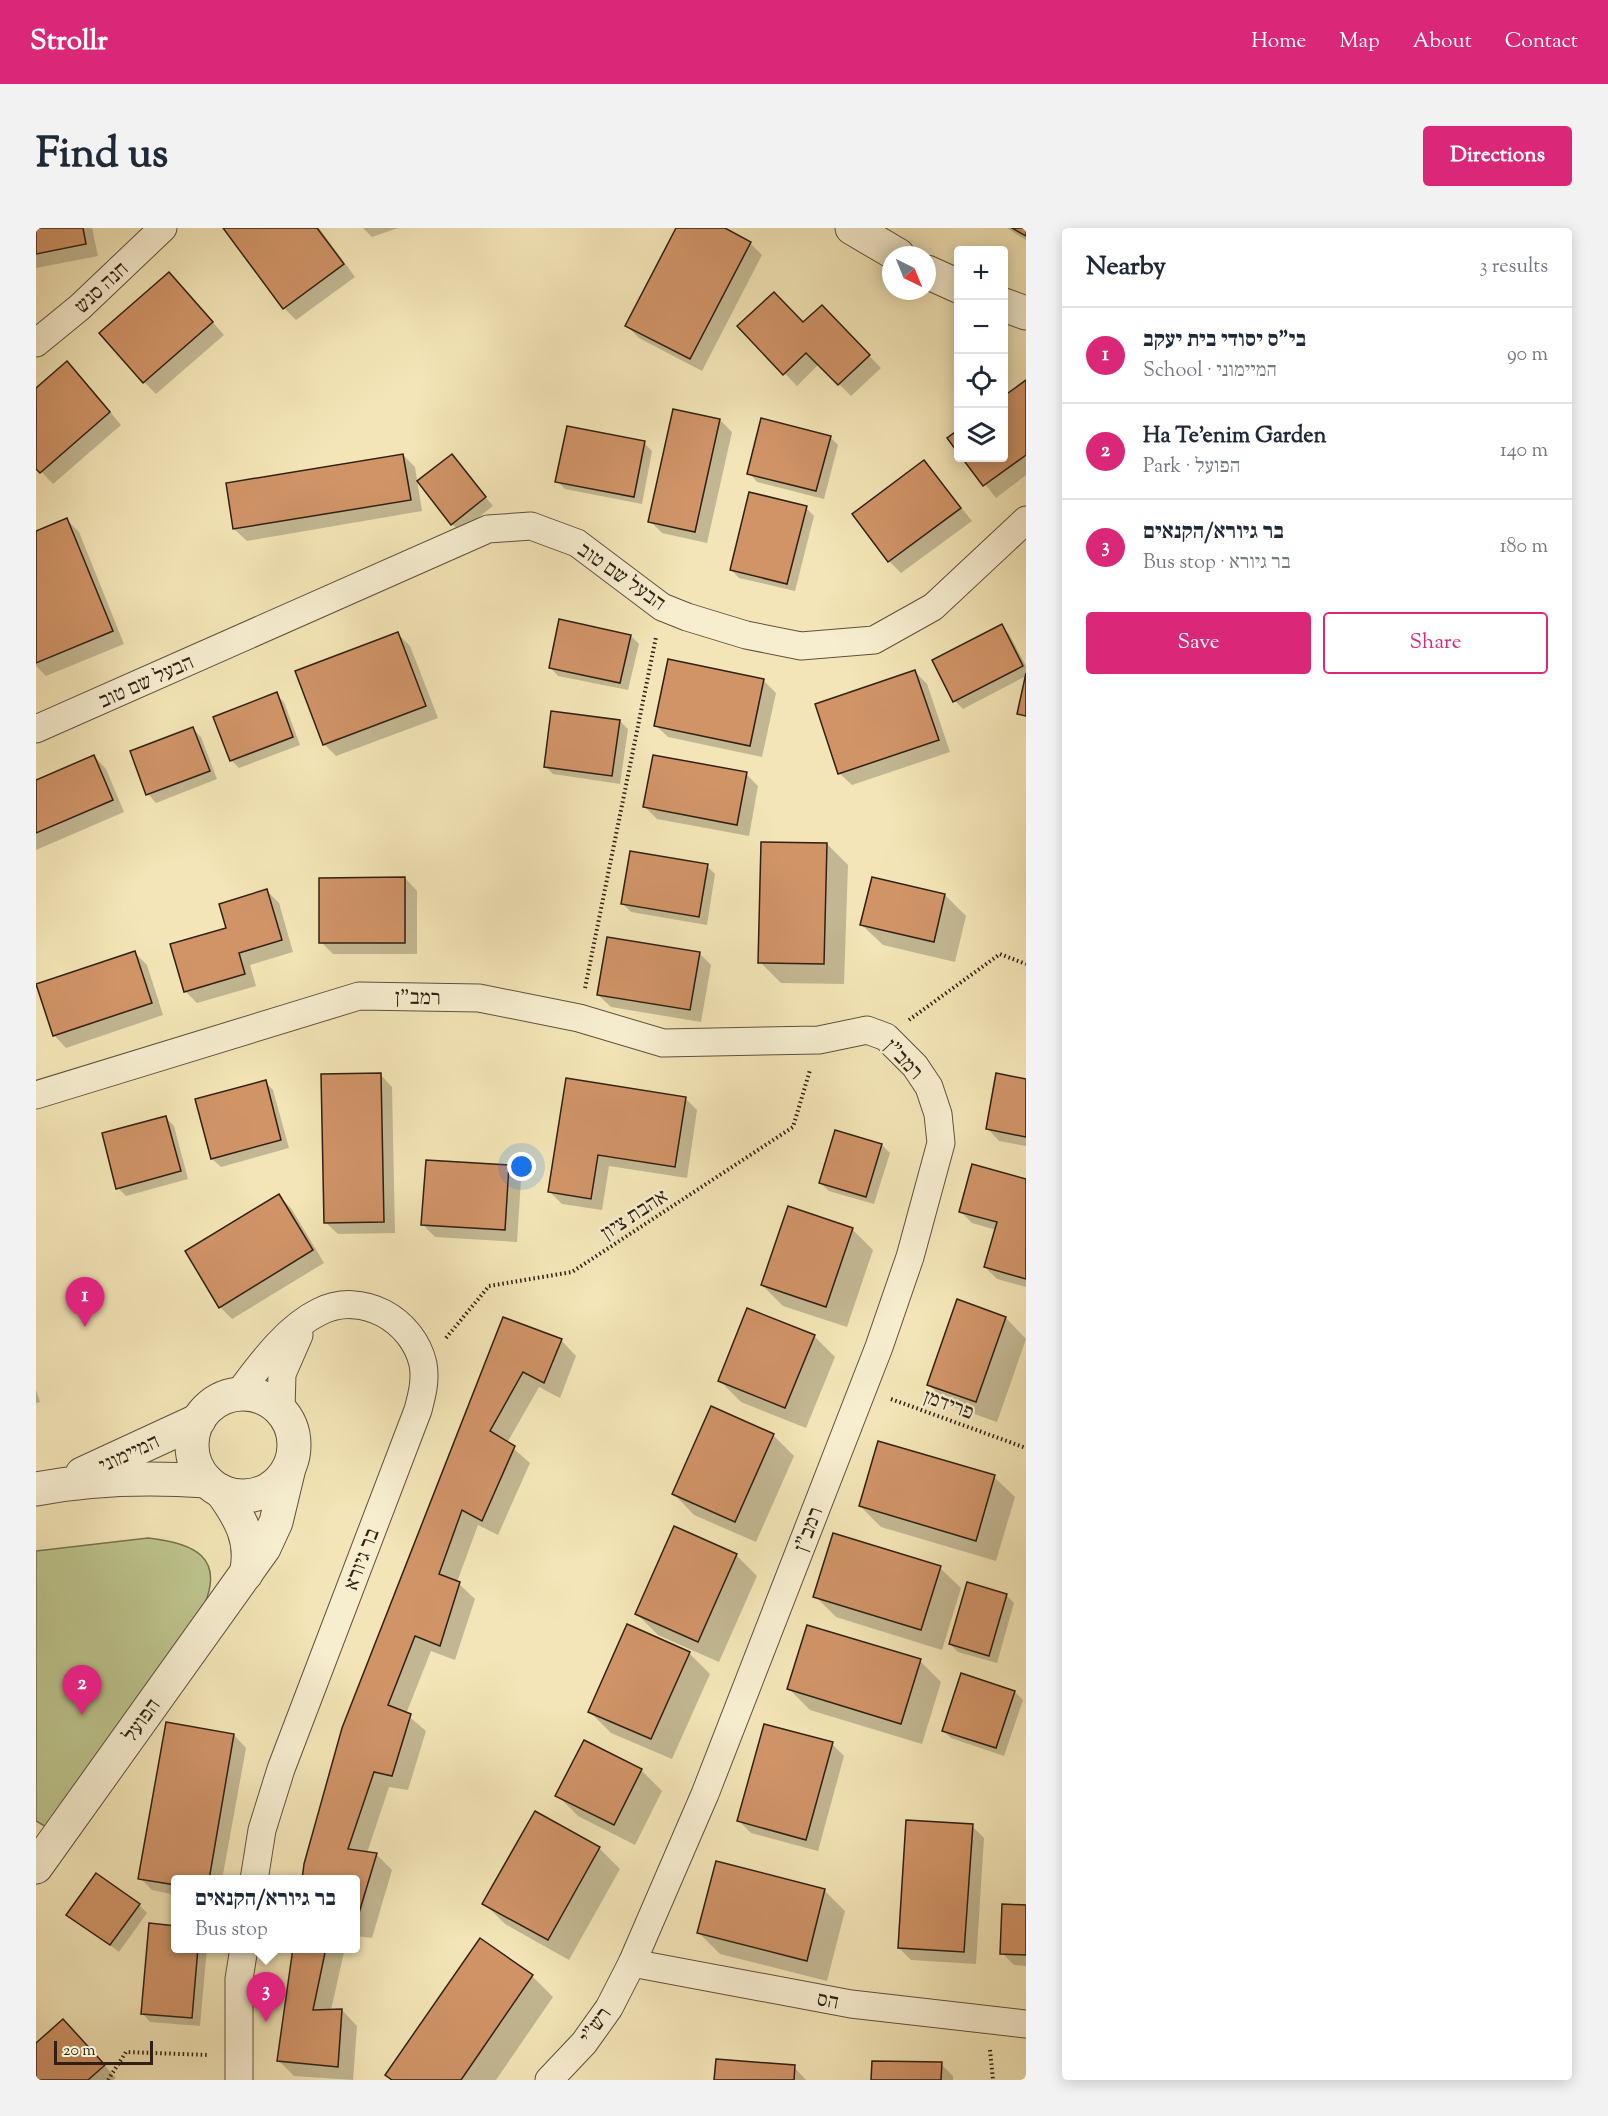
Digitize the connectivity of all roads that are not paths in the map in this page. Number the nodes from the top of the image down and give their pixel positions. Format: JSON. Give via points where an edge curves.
{"nodes":[{"id":1,"x":163,"y":228,"type":"edge"},
{"id":2,"x":852,"y":228,"type":"edge"},
{"id":3,"x":883,"y":246,"type":"edge"},
{"id":4,"x":936,"y":276,"type":"edge"},
{"id":5,"x":954,"y":284,"type":"edge"},
{"id":6,"x":1008,"y":306,"type":"edge"},
{"id":7,"x":1026,"y":313,"type":"edge"},
{"id":8,"x":36,"y":343,"type":"edge"},
{"id":9,"x":1026,"y":520,"type":"edge"},
{"id":10,"x":36,"y":729,"type":"edge"},
{"id":11,"x":36,"y":1095,"type":"edge"},
{"id":12,"x":319,"y":1311,"type":"junction"},
{"id":13,"x":238,"y":1394,"type":"junction"},
{"id":14,"x":281,"y":1410,"type":"junction"},
{"id":15,"x":199,"y":1420,"type":"junction"},
{"id":16,"x":289,"y":1468,"type":"junction"},
{"id":17,"x":214,"y":1486,"type":"junction"},
{"id":18,"x":47,"y":1487,"type":"edge"},
{"id":19,"x":246,"y":1574,"type":"junction"},
{"id":20,"x":40,"y":1850,"type":"edge"},
{"id":21,"x":255,"y":1875,"type":"edge"},
{"id":22,"x":243,"y":1953,"type":"edge"},
{"id":23,"x":632,"y":1963,"type":"junction"},
{"id":24,"x":1026,"y":2024,"type":"edge"},
{"id":25,"x":239,"y":2068,"type":"edge"},
{"id":26,"x":549,"y":2080,"type":"edge"}],
"edges":[{"from":1,"to":8,"type":"street","name":"חנה סנש","via":[[80,308]]},
{"from":2,"to":3,"type":"street"},
{"from":4,"to":5,"type":"street"},
{"from":6,"to":7,"type":"street"},
{"from":9,"to":10,"type":"street","name":"הבעל שם טוב","via":[[933,607],[874,640],[801,646],[746,635],[662,607],[577,543],[531,526],[488,529]]},
{"from":11,"to":23,"type":"street","name":"רמב\"ן","via":[[359,996],[479,998],[579,1018],[663,1043],[819,1040],[867,1030],[885,1036],[915,1066],[929,1087],[938,1114],[941,1143],[910,1257],[705,1794]]},
{"from":12,"to":13,"type":"street","name":"בר גיורא","via":[[288,1336]]},
{"from":12,"to":14,"type":"street","via":[[288,1354],[280,1383]]},
{"from":12,"to":21,"type":"street","name":"בר גיורא","via":[[341,1305],[363,1306],[384,1313],[403,1326],[416,1344],[423,1365],[424,1388],[281,1769],[262,1830]]},
{"from":13,"to":14,"type":"street","via":[[255,1395]]},
{"from":13,"to":15,"type":"street","via":[[209,1407]]},
{"from":14,"to":16,"type":"street","via":[[294,1437]]},
{"from":15,"to":17,"type":"street","via":[[193,1435],[193,1452],[197,1468]]},
{"from":15,"to":18,"type":"street","name":"המיימוני"},
{"from":16,"to":17,"type":"street","via":[[268,1490],[253,1495],[236,1496]]},
{"from":16,"to":19,"type":"street","name":"הפועל","via":[[276,1522]]},
{"from":17,"to":18,"type":"street","name":"המיימוני","via":[[159,1478]]},
{"from":17,"to":19,"type":"street","via":[[241,1520],[247,1536]]},
{"from":19,"to":20,"type":"street","name":"הפועל"},
{"from":22,"to":25,"type":"street","via":[[239,1979]]},
{"from":23,"to":24,"type":"street","name":"הס","via":[[851,2004]]},
{"from":23,"to":26,"type":"street","name":"רש\"י","via":[[609,2008],[584,2043]]}]}
